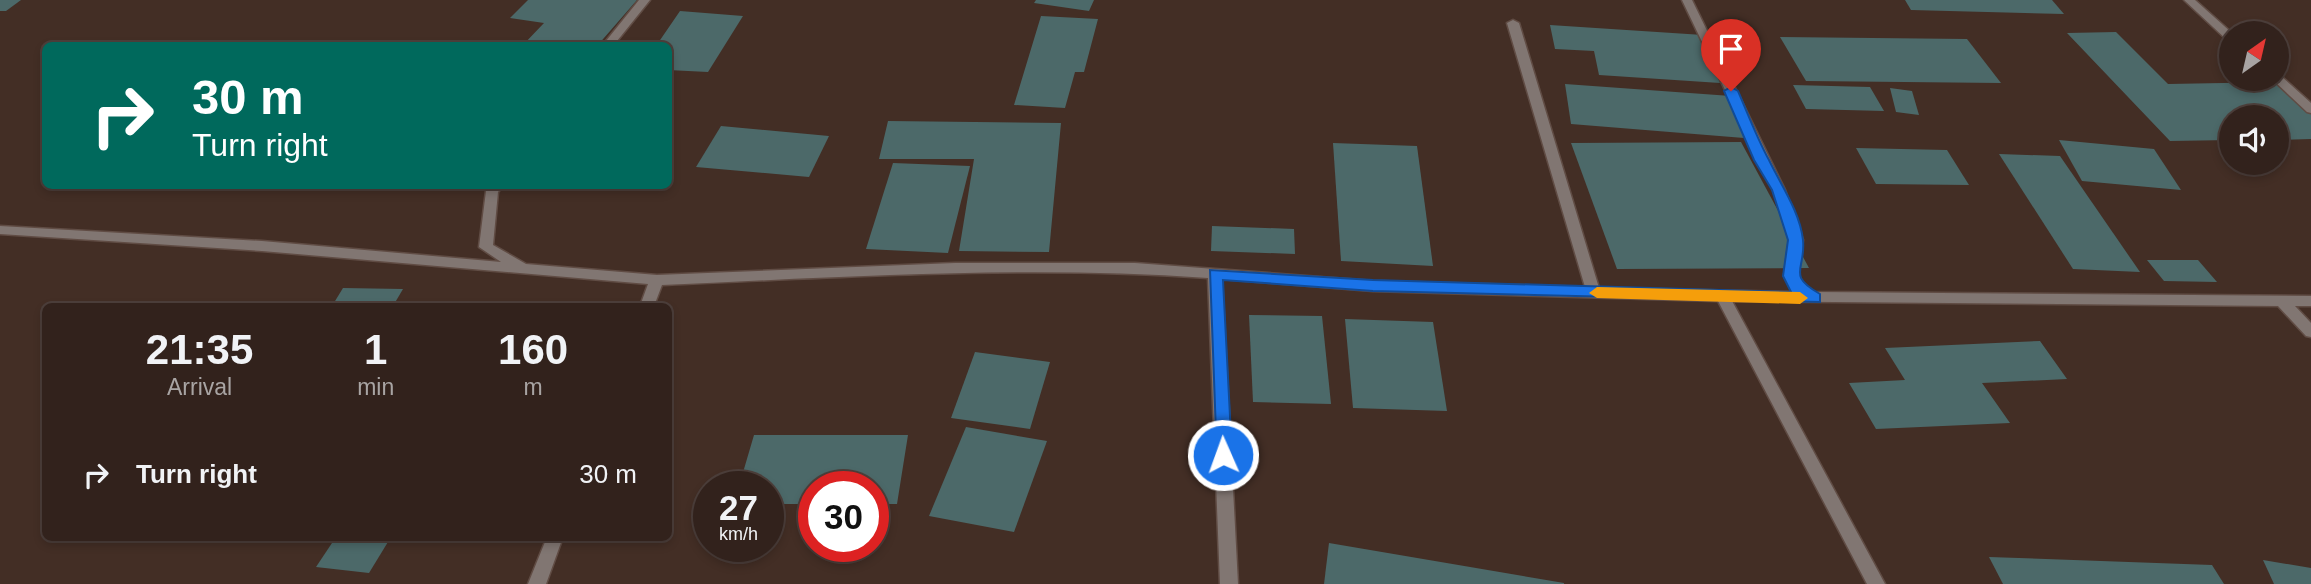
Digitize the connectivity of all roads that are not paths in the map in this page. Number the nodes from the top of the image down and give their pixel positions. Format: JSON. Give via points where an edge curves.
{"nodes":[{"id":1,"x":645,"y":0,"type":"edge"},
{"id":2,"x":1687,"y":0,"type":"edge"},
{"id":3,"x":2189,"y":0,"type":"edge"},
{"id":4,"x":1513,"y":23,"type":"dead end"},
{"id":5,"x":2219,"y":27,"type":"edge"},
{"id":6,"x":610,"y":42,"type":"edge"},
{"id":7,"x":2289,"y":89,"type":"edge"},
{"id":8,"x":2311,"y":109,"type":"edge"},
{"id":9,"x":494,"y":189,"type":"edge"},
{"id":10,"x":0,"y":230,"type":"edge"},
{"id":11,"x":526,"y":270,"type":"junction"},
{"id":12,"x":1215,"y":274,"type":"junction"},
{"id":13,"x":657,"y":280,"type":"junction"},
{"id":14,"x":1593,"y":292,"type":"junction"},
{"id":15,"x":1722,"y":296,"type":"junction"},
{"id":16,"x":1814,"y":298,"type":"junction"},
{"id":17,"x":2282,"y":301,"type":"junction"},
{"id":18,"x":2311,"y":301,"type":"edge"},
{"id":19,"x":648,"y":303,"type":"edge"},
{"id":20,"x":2311,"y":332,"type":"edge"},
{"id":21,"x":553,"y":541,"type":"edge"},
{"id":22,"x":537,"y":584,"type":"edge"},
{"id":23,"x":1229,"y":584,"type":"edge"},
{"id":24,"x":1876,"y":584,"type":"edge"}],
"edges":[{"from":1,"to":6,"type":"street"},
{"from":2,"to":16,"type":"street","via":[[1779,190],[1796,240],[1791,276],[1797,288]]},
{"from":3,"to":5,"type":"street"},
{"from":4,"to":14,"type":"street"},
{"from":7,"to":8,"type":"street"},
{"from":9,"to":11,"type":"street","via":[[486,247]]},
{"from":10,"to":11,"type":"street","via":[[262,246]]},
{"from":11,"to":13,"type":"street"},
{"from":12,"to":13,"type":"street","via":[[1135,268],[955,268]]},
{"from":12,"to":14,"type":"street","via":[[1373,286]]},
{"from":12,"to":23,"type":"street"},
{"from":13,"to":19,"type":"street"},
{"from":14,"to":15,"type":"street"},
{"from":15,"to":16,"type":"street"},
{"from":15,"to":24,"type":"street"},
{"from":16,"to":17,"type":"street"},
{"from":17,"to":18,"type":"street"},
{"from":17,"to":20,"type":"street"},
{"from":21,"to":22,"type":"street"}]}
